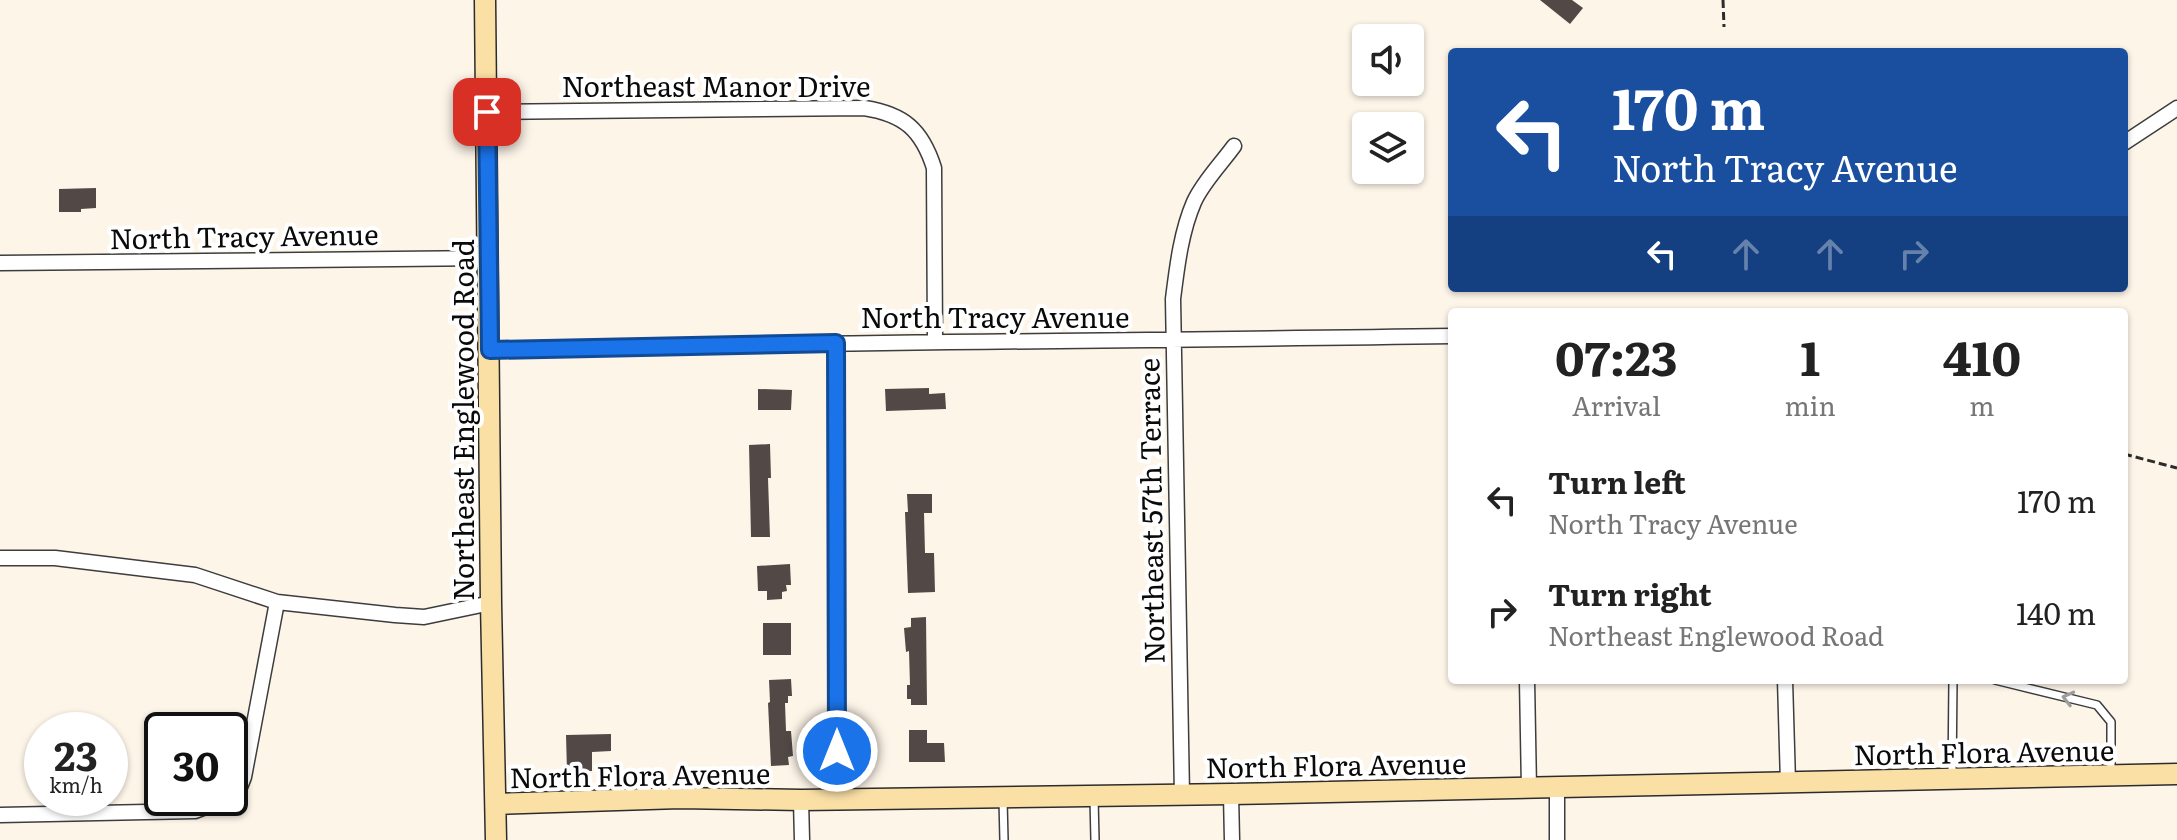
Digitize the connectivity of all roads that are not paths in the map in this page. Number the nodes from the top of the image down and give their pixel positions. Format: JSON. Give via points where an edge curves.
{"nodes":[{"id":1,"x":485,"y":0,"type":"edge"},
{"id":2,"x":2177,"y":108,"type":"edge"},
{"id":3,"x":487,"y":112,"type":"junction"},
{"id":4,"x":2128,"y":140,"type":"edge"},
{"id":5,"x":1234,"y":146,"type":"dead end"},
{"id":6,"x":489,"y":258,"type":"junction"},
{"id":7,"x":0,"y":263,"type":"edge"},
{"id":8,"x":1448,"y":336,"type":"edge"},
{"id":9,"x":935,"y":341,"type":"junction"},
{"id":10,"x":1172,"y":341,"type":"junction"},
{"id":11,"x":836,"y":343,"type":"junction"},
{"id":12,"x":490,"y":350,"type":"junction"},
{"id":13,"x":0,"y":558,"type":"edge"},
{"id":14,"x":277,"y":602,"type":"junction"},
{"id":15,"x":491,"y":603,"type":"junction"},
{"id":16,"x":1527,"y":684,"type":"edge"},
{"id":17,"x":1785,"y":684,"type":"edge"},
{"id":18,"x":1953,"y":684,"type":"edge"},
{"id":19,"x":2011,"y":684,"type":"edge"},
{"id":20,"x":248,"y":756,"type":"edge"},
{"id":21,"x":2177,"y":774,"type":"edge"},
{"id":22,"x":2111,"y":776,"type":"junction"},
{"id":23,"x":1952,"y":780,"type":"junction"},
{"id":24,"x":1788,"y":783,"type":"junction"},
{"id":25,"x":1557,"y":788,"type":"junction"},
{"id":26,"x":1529,"y":789,"type":"junction"},
{"id":27,"x":1231,"y":794,"type":"junction"},
{"id":28,"x":1182,"y":795,"type":"junction"},
{"id":29,"x":1094,"y":796,"type":"junction"},
{"id":30,"x":1003,"y":797,"type":"junction"},
{"id":31,"x":801,"y":800,"type":"junction"},
{"id":32,"x":837,"y":800,"type":"junction"},
{"id":33,"x":496,"y":804,"type":"junction"},
{"id":34,"x":144,"y":812,"type":"edge"},
{"id":35,"x":0,"y":815,"type":"edge"},
{"id":36,"x":496,"y":840,"type":"edge"},
{"id":37,"x":802,"y":840,"type":"edge"},
{"id":38,"x":1004,"y":840,"type":"edge"},
{"id":39,"x":1095,"y":840,"type":"edge"},
{"id":40,"x":1232,"y":840,"type":"edge"},
{"id":41,"x":1557,"y":840,"type":"edge"}],
"edges":[{"from":1,"to":3,"type":"street","name":"Northeast Englewood Road"},
{"from":2,"to":4,"type":"street"},
{"from":3,"to":6,"type":"street","name":"Northeast Englewood Road"},
{"from":3,"to":9,"type":"street","name":"Northeast Manor Drive","via":[[864,108],[902,119],[918,132],[934,168]]},
{"from":5,"to":10,"type":"street","name":"Northeast 57th Terrace","via":[[1195,200],[1184,232]]},
{"from":6,"to":7,"type":"street","name":"North Tracy Avenue"},
{"from":6,"to":12,"type":"street","name":"Northeast Englewood Road"},
{"from":8,"to":10,"type":"street","name":"North Tracy Avenue"},
{"from":9,"to":10,"type":"street","name":"North Tracy Avenue"},
{"from":9,"to":11,"type":"street","name":"North Tracy Avenue"},
{"from":10,"to":28,"type":"street","name":"Northeast 57th Terrace"},
{"from":11,"to":12,"type":"street","name":"North Tracy Avenue"},
{"from":11,"to":32,"type":"street"},
{"from":12,"to":15,"type":"street","name":"Northeast Englewood Road"},
{"from":13,"to":14,"type":"street","via":[[55,558],[195,575]]},
{"from":14,"to":15,"type":"street","via":[[424,617]]},
{"from":14,"to":20,"type":"street"},
{"from":15,"to":33,"type":"street","name":"Northeast Englewood Road"},
{"from":16,"to":26,"type":"street"},
{"from":17,"to":24,"type":"street"},
{"from":18,"to":23,"type":"lane"},
{"from":22,"to":19,"type":"lane","one_way":true,"via":[[2111,722],[2097,705]]},
{"from":21,"to":22,"type":"street","name":"North Flora Avenue"},
{"from":22,"to":23,"type":"street","name":"North Flora Avenue"},
{"from":23,"to":24,"type":"street","name":"North Flora Avenue"},
{"from":24,"to":25,"type":"street","name":"North Flora Avenue"},
{"from":25,"to":26,"type":"street","name":"North Flora Avenue"},
{"from":25,"to":41,"type":"street"},
{"from":26,"to":27,"type":"street","name":"North Flora Avenue"},
{"from":27,"to":28,"type":"street","name":"North Flora Avenue"},
{"from":27,"to":40,"type":"street"},
{"from":28,"to":29,"type":"street","name":"North Flora Avenue"},
{"from":29,"to":30,"type":"street","name":"North Flora Avenue"},
{"from":29,"to":39,"type":"lane"},
{"from":30,"to":32,"type":"street","name":"North Flora Avenue"},
{"from":30,"to":38,"type":"lane"},
{"from":31,"to":32,"type":"street","name":"North Flora Avenue"},
{"from":31,"to":33,"type":"street","name":"North Flora Avenue"},
{"from":31,"to":37,"type":"street"},
{"from":33,"to":36,"type":"street","name":"Northeast Englewood Road"},
{"from":34,"to":35,"type":"street"}]}
